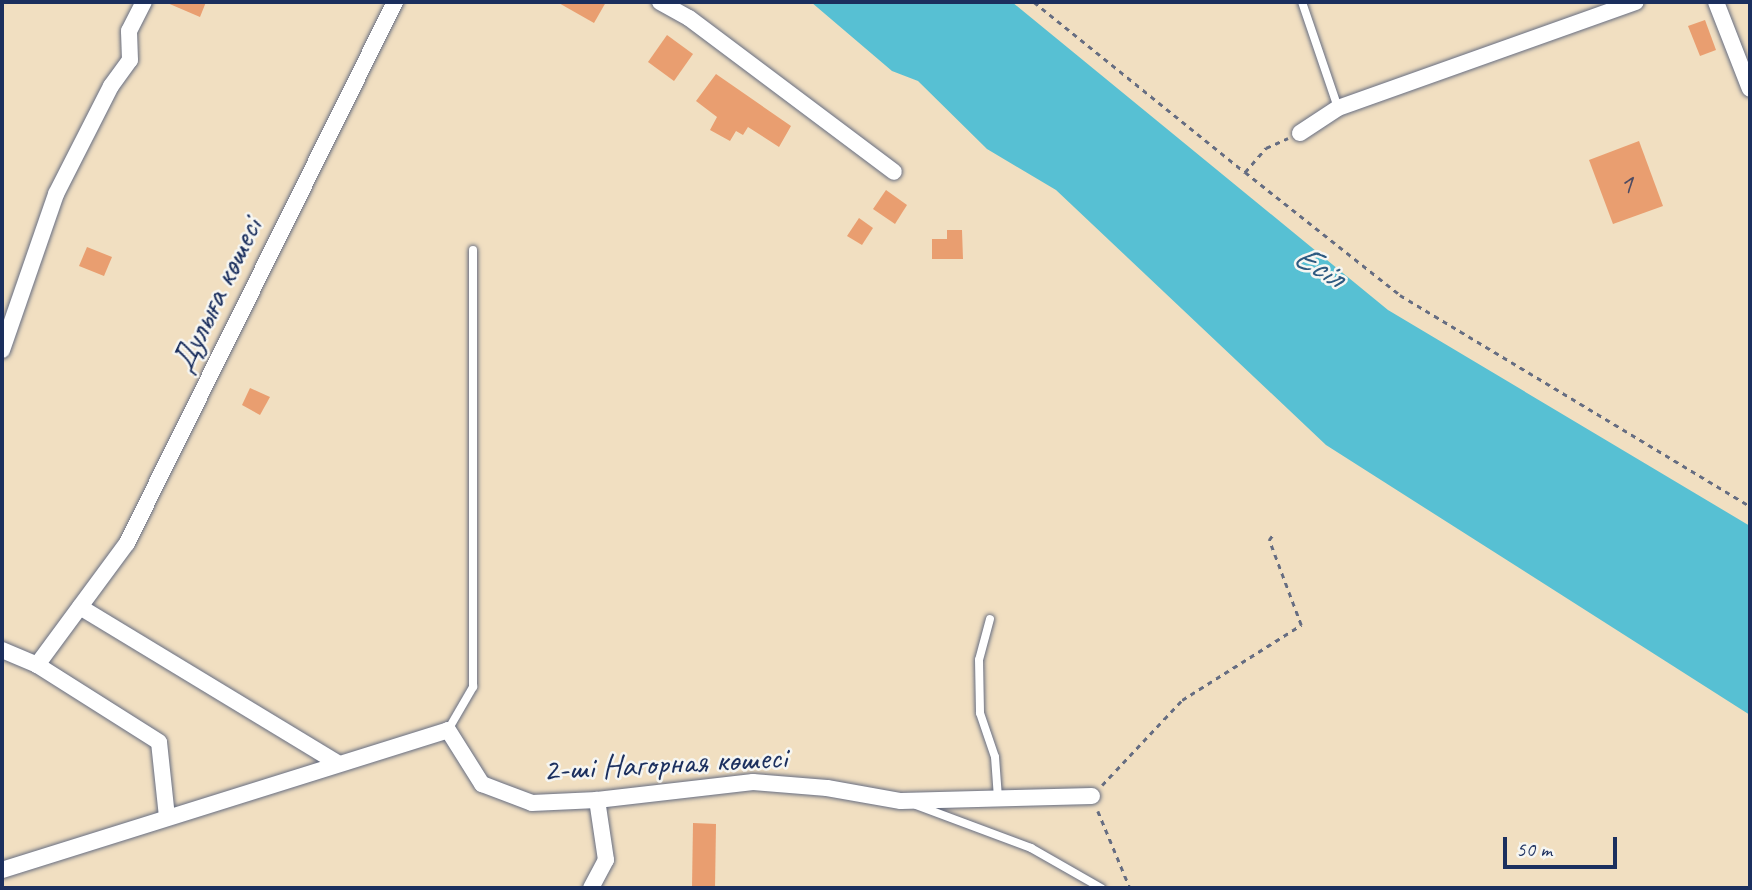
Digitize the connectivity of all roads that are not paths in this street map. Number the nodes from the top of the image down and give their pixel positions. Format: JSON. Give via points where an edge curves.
{"nodes":[{"id":1,"x":144,"y":2,"type":"edge"},
{"id":2,"x":395,"y":2,"type":"edge"},
{"id":3,"x":660,"y":2,"type":"edge"},
{"id":4,"x":1302,"y":2,"type":"edge"},
{"id":5,"x":1636,"y":2,"type":"edge"},
{"id":6,"x":1716,"y":2,"type":"edge"},
{"id":7,"x":1745,"y":62,"type":"edge"},
{"id":8,"x":1750,"y":89,"type":"edge"},
{"id":9,"x":1338,"y":108,"type":"junction"},
{"id":10,"x":1300,"y":133,"type":"road end"},
{"id":11,"x":894,"y":172,"type":"dead end"},
{"id":12,"x":473,"y":250,"type":"dead end"},
{"id":13,"x":2,"y":350,"type":"edge"},
{"id":14,"x":80,"y":607,"type":"junction"},
{"id":15,"x":990,"y":619,"type":"dead end"},
{"id":16,"x":2,"y":650,"type":"edge"},
{"id":17,"x":37,"y":665,"type":"junction"},
{"id":18,"x":448,"y":730,"type":"junction"},
{"id":19,"x":336,"y":762,"type":"junction"},
{"id":20,"x":1091,"y":796,"type":"road end"},
{"id":21,"x":998,"y":798,"type":"junction"},
{"id":22,"x":597,"y":800,"type":"junction"},
{"id":23,"x":901,"y":801,"type":"junction"},
{"id":24,"x":167,"y":817,"type":"junction"},
{"id":25,"x":2,"y":870,"type":"edge"},
{"id":26,"x":591,"y":888,"type":"edge"},
{"id":27,"x":1101,"y":888,"type":"edge"}],
"edges":[{"from":1,"to":13,"type":"street","via":[[130,31],[130,60],[111,86],[56,194]]},
{"from":2,"to":14,"type":"street","name":"Дулыға көшесі","via":[[127,542]]},
{"from":3,"to":11,"type":"street","via":[[690,18]]},
{"from":4,"to":9,"type":"lane"},
{"from":5,"to":9,"type":"street"},
{"from":6,"to":7,"type":"street"},
{"from":7,"to":8,"type":"street"},
{"from":9,"to":10,"type":"street"},
{"from":12,"to":18,"type":"lane","via":[[473,687]]},
{"from":14,"to":17,"type":"street","name":"Дулыға көшесі"},
{"from":14,"to":19,"type":"street"},
{"from":15,"to":21,"type":"lane","via":[[979,660],[980,713],[995,757]]},
{"from":16,"to":17,"type":"street"},
{"from":17,"to":24,"type":"street","via":[[159,742]]},
{"from":18,"to":19,"type":"street"},
{"from":18,"to":22,"type":"street","name":"2-ші Нагорная көшесі","via":[[482,784],[532,803]]},
{"from":19,"to":24,"type":"street"},
{"from":20,"to":21,"type":"street","name":"2-ші Нагорная көшесі"},
{"from":21,"to":23,"type":"street","name":"2-ші Нагорная көшесі"},
{"from":22,"to":23,"type":"street","name":"2-ші Нагорная көшесі","via":[[753,782]]},
{"from":22,"to":26,"type":"street","via":[[606,860]]},
{"from":23,"to":27,"type":"lane","via":[[965,820],[1031,848]]},
{"from":24,"to":25,"type":"street"}]}
